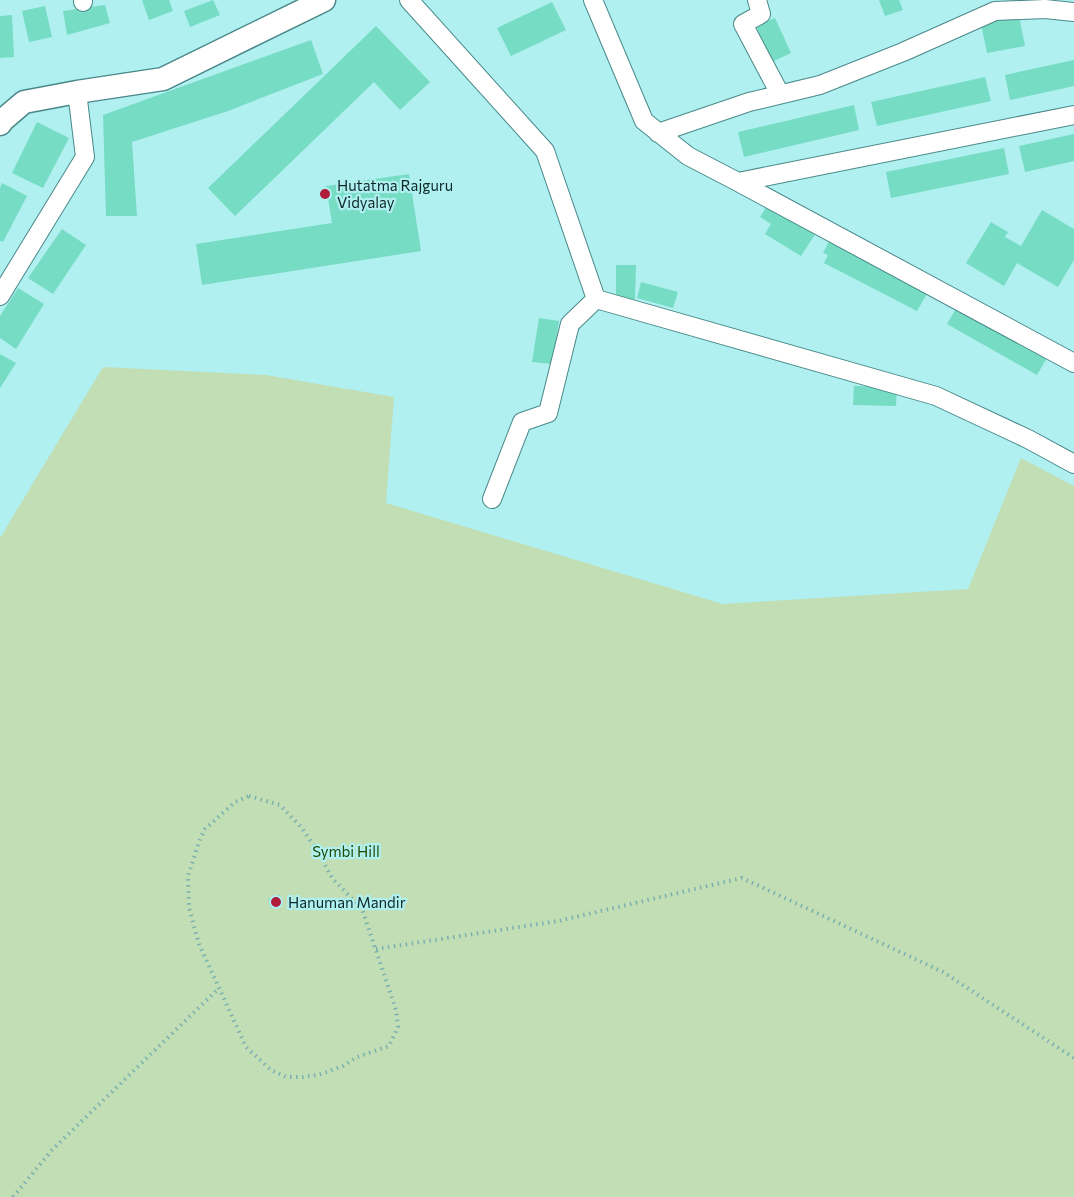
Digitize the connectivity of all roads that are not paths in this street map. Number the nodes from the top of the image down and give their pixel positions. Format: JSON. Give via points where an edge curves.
{"nodes":[{"id":1,"x":324,"y":0,"type":"edge"},
{"id":2,"x":410,"y":0,"type":"edge"},
{"id":3,"x":593,"y":0,"type":"edge"},
{"id":4,"x":757,"y":0,"type":"edge"},
{"id":5,"x":994,"y":5,"type":"edge"},
{"id":6,"x":1074,"y":12,"type":"edge"},
{"id":7,"x":77,"y":92,"type":"junction"},
{"id":8,"x":780,"y":94,"type":"junction"},
{"id":9,"x":1074,"y":115,"type":"edge"},
{"id":10,"x":0,"y":124,"type":"edge"},
{"id":11,"x":658,"y":133,"type":"junction"},
{"id":12,"x":738,"y":182,"type":"junction"},
{"id":13,"x":0,"y":296,"type":"edge"},
{"id":14,"x":596,"y":299,"type":"junction"},
{"id":15,"x":1074,"y":363,"type":"edge"},
{"id":16,"x":1074,"y":464,"type":"edge"},
{"id":17,"x":492,"y":498,"type":"dead end"}],
"edges":[{"from":1,"to":7,"type":"street","via":[[163,80]]},
{"from":2,"to":14,"type":"street","via":[[545,151]]},
{"from":3,"to":11,"type":"street","via":[[644,122]]},
{"from":4,"to":8,"type":"street","via":[[761,14],[743,24]]},
{"from":5,"to":6,"type":"street"},
{"from":5,"to":8,"type":"street","via":[[903,52],[820,85]]},
{"from":7,"to":10,"type":"street","via":[[24,102]]},
{"from":7,"to":13,"type":"street","via":[[85,157]]},
{"from":8,"to":11,"type":"street"},
{"from":9,"to":12,"type":"street"},
{"from":11,"to":12,"type":"street","via":[[687,156]]},
{"from":12,"to":15,"type":"street"},
{"from":14,"to":16,"type":"street","via":[[936,396]]},
{"from":14,"to":17,"type":"street","via":[[570,324],[548,413],[522,422]]}]}
